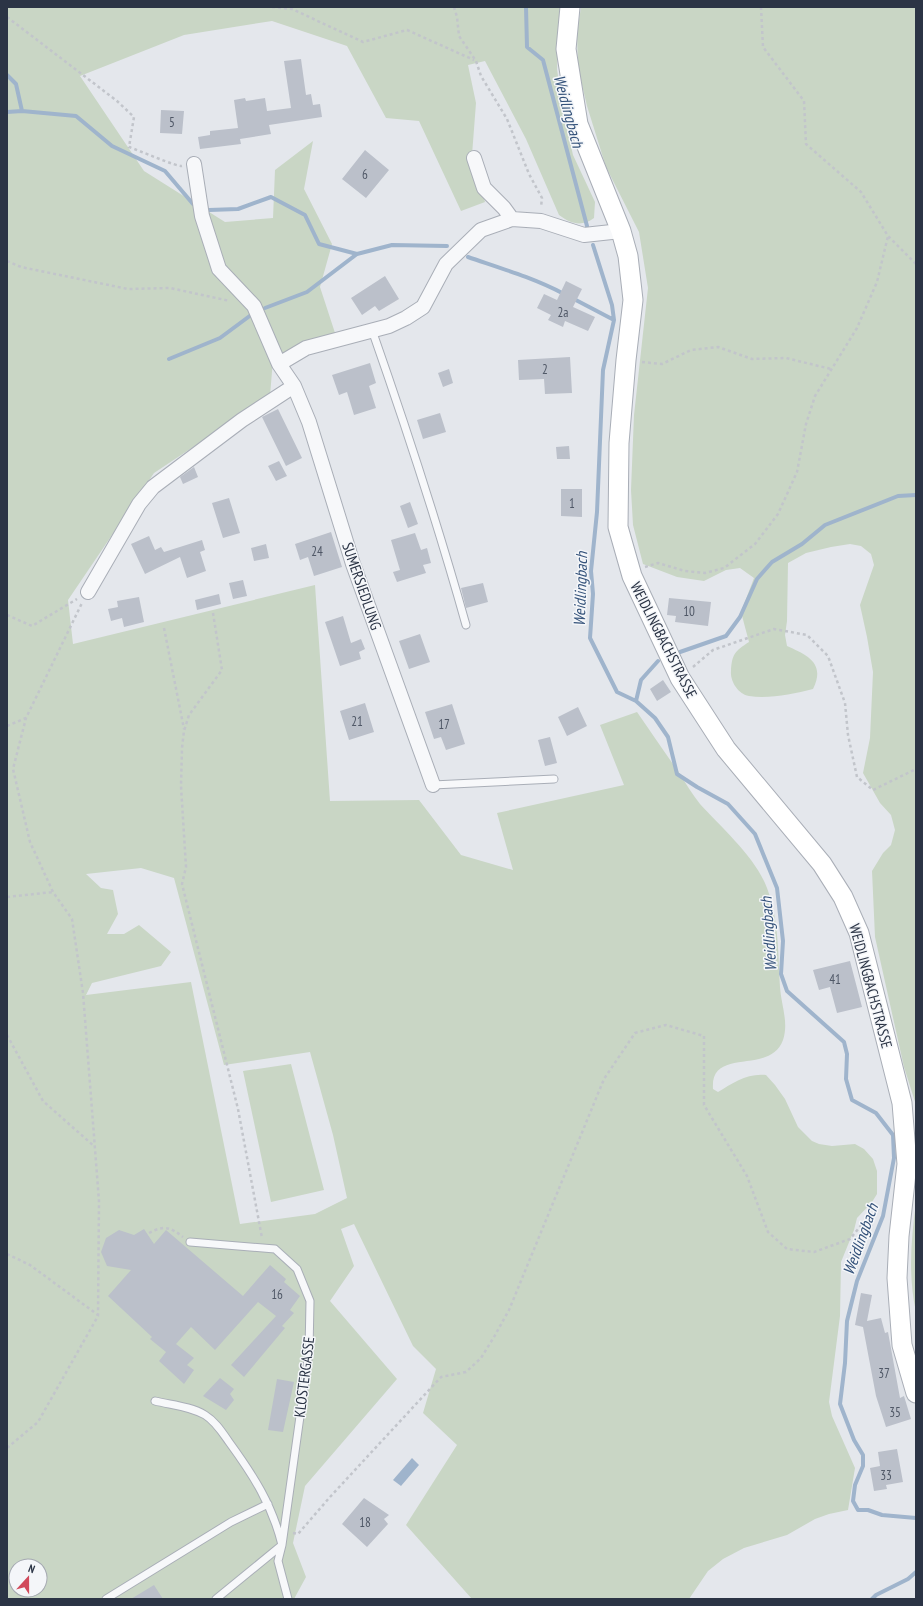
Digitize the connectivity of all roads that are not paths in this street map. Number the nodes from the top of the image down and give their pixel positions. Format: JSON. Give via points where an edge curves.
{"nodes":[{"id":1,"x":570,"y":7,"type":"edge"},
{"id":2,"x":474,"y":158,"type":"dead end"},
{"id":3,"x":194,"y":164,"type":"road end"},
{"id":4,"x":512,"y":219,"type":"junction"},
{"id":5,"x":621,"y":231,"type":"junction"},
{"id":6,"x":372,"y":330,"type":"junction"},
{"id":7,"x":279,"y":364,"type":"junction"},
{"id":8,"x":294,"y":386,"type":"junction"},
{"id":9,"x":88,"y":592,"type":"road end"},
{"id":10,"x":466,"y":624,"type":"dead end"},
{"id":11,"x":554,"y":779,"type":"dead end"},
{"id":12,"x":433,"y":785,"type":"joint"},
{"id":13,"x":190,"y":1242,"type":"road end"},
{"id":14,"x":916,"y":1393,"type":"edge"},
{"id":15,"x":155,"y":1401,"type":"dead end"},
{"id":16,"x":268,"y":1504,"type":"junction"},
{"id":17,"x":282,"y":1545,"type":"junction"},
{"id":18,"x":106,"y":1599,"type":"edge"},
{"id":19,"x":216,"y":1599,"type":"edge"},
{"id":20,"x":288,"y":1599,"type":"edge"}],
"edges":[{"from":1,"to":5,"type":"main road","name":"WEIDLINGBACHSTRASSE","via":[[566,49],[578,124]]},
{"from":2,"to":4,"type":"street","via":[[484,188]]},
{"from":3,"to":7,"type":"street","name":"SUMERSIEDLUNG","via":[[202,216],[219,269],[254,306]]},
{"from":4,"to":5,"type":"street","via":[[542,221],[584,235]]},
{"from":4,"to":6,"type":"street","via":[[481,230],[446,264],[423,307],[389,326]]},
{"from":5,"to":14,"type":"main road","name":"WEIDLINGBACHSTRASSE","via":[[628,256],[634,300],[619,443],[618,527],[632,576],[680,678],[726,749],[822,864],[843,897],[860,933],[902,1103],[907,1164],[897,1278],[902,1345]]},
{"from":6,"to":7,"type":"street","via":[[306,348]]},
{"from":6,"to":10,"type":"lane","via":[[407,429]]},
{"from":7,"to":8,"type":"street","name":"SUMERSIEDLUNG"},
{"from":8,"to":9,"type":"street","via":[[242,420],[153,487],[139,504]]},
{"from":8,"to":12,"type":"street","name":"SUMERSIEDLUNG","via":[[309,422],[353,564]]},
{"from":11,"to":12,"type":"lane"},
{"from":13,"to":17,"type":"lane","name":"KLOSTERGASSE","via":[[275,1249],[297,1269],[310,1301],[309,1352]]},
{"from":15,"to":16,"type":"lane","via":[[196,1410],[215,1422],[249,1470]]},
{"from":16,"to":17,"type":"lane"},
{"from":16,"to":18,"type":"lane","via":[[230,1522]]},
{"from":17,"to":19,"type":"lane"},
{"from":17,"to":20,"type":"lane","name":"KLOSTERGASSE","via":[[278,1561]]}]}
